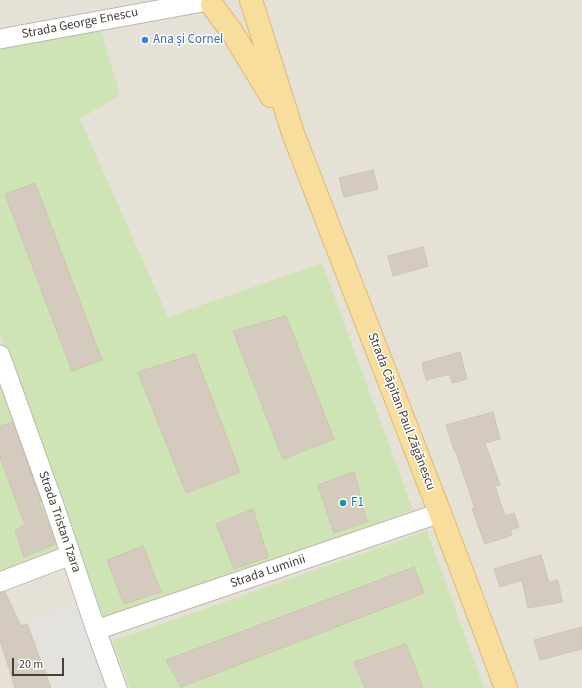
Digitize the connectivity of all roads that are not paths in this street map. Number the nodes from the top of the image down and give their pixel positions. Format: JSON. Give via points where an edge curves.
{"nodes":[{"id":1,"x":243,"y":0,"type":"edge"},
{"id":2,"x":251,"y":0,"type":"edge"},
{"id":3,"x":209,"y":2,"type":"edge"},
{"id":4,"x":0,"y":39,"type":"edge"},
{"id":5,"x":294,"y":136,"type":"junction"},
{"id":6,"x":0,"y":355,"type":"edge"},
{"id":7,"x":440,"y":513,"type":"junction"},
{"id":8,"x":71,"y":556,"type":"junction"},
{"id":9,"x":0,"y":582,"type":"edge"},
{"id":10,"x":96,"y":630,"type":"junction"},
{"id":11,"x":118,"y":688,"type":"edge"},
{"id":12,"x":506,"y":688,"type":"edge"}],
"edges":[{"from":1,"to":3,"type":"main road","via":[[231,9],[218,8]]},
{"from":2,"to":5,"type":"main road","name":"Strada Căpitan Paul Zăgănescu"},
{"from":3,"to":4,"type":"street","name":"Strada George Enescu"},
{"from":3,"to":5,"type":"main road","name":"Strada Căpitan Paul Zăgănescu","via":[[244,51]]},
{"from":5,"to":7,"type":"main road","name":"Strada Căpitan Paul Zăgănescu"},
{"from":6,"to":8,"type":"street","name":"Strada Tristan Tzara"},
{"from":7,"to":10,"type":"street","name":"Strada Luminii"},
{"from":7,"to":12,"type":"main road","name":"Strada Căpitan Paul Zăgănescu"},
{"from":8,"to":9,"type":"street"},
{"from":8,"to":10,"type":"street","name":"Strada Tristan Tzara"},
{"from":10,"to":11,"type":"street","name":"Strada Tristan Tzara"}]}
